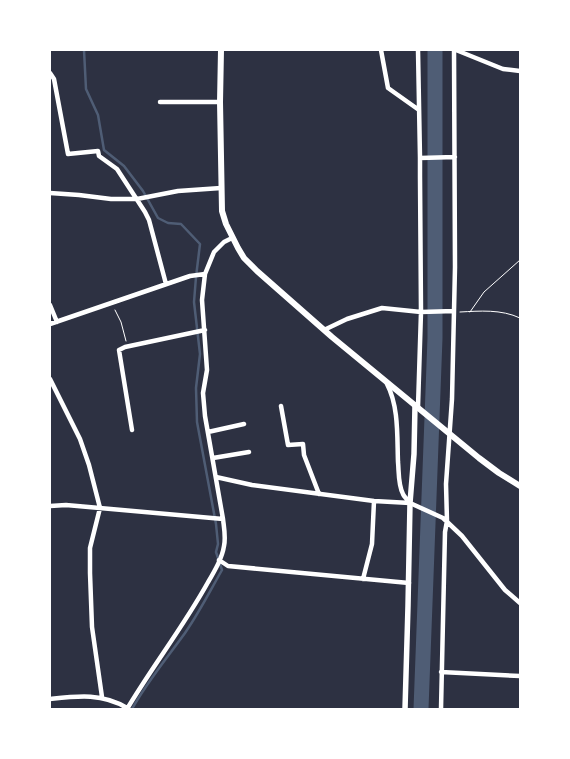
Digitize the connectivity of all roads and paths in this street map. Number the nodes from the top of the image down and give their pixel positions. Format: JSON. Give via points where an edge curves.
{"nodes":[{"id":1,"x":221,"y":50,"type":"edge"},
{"id":2,"x":381,"y":50,"type":"edge"},
{"id":3,"x":418,"y":50,"type":"edge"},
{"id":4,"x":456,"y":50,"type":"edge"},
{"id":5,"x":520,"y":71,"type":"edge"},
{"id":6,"x":50,"y":73,"type":"edge"},
{"id":7,"x":160,"y":102,"type":"dead end"},
{"id":8,"x":220,"y":102,"type":"junction"},
{"id":9,"x":419,"y":110,"type":"junction"},
{"id":10,"x":455,"y":157,"type":"junction"},
{"id":11,"x":422,"y":158,"type":"junction"},
{"id":12,"x":221,"y":188,"type":"junction"},
{"id":13,"x":50,"y":193,"type":"edge"},
{"id":14,"x":138,"y":199,"type":"junction"},
{"id":15,"x":232,"y":238,"type":"junction"},
{"id":16,"x":520,"y":260,"type":"edge"},
{"id":17,"x":205,"y":274,"type":"junction"},
{"id":18,"x":166,"y":284,"type":"junction"},
{"id":19,"x":111,"y":302,"type":"junction"},
{"id":20,"x":50,"y":305,"type":"edge"},
{"id":21,"x":452,"y":311,"type":"junction"},
{"id":22,"x":422,"y":312,"type":"junction"},
{"id":23,"x":470,"y":312,"type":"junction"},
{"id":24,"x":520,"y":318,"type":"edge"},
{"id":25,"x":57,"y":322,"type":"junction"},
{"id":26,"x":50,"y":324,"type":"edge"},
{"id":27,"x":205,"y":330,"type":"junction"},
{"id":28,"x":324,"y":330,"type":"junction"},
{"id":29,"x":128,"y":347,"type":"junction"},
{"id":30,"x":50,"y":379,"type":"edge"},
{"id":31,"x":385,"y":381,"type":"junction"},
{"id":32,"x":281,"y":406,"type":"dead end"},
{"id":33,"x":418,"y":407,"type":"junction"},
{"id":34,"x":244,"y":424,"type":"dead end"},
{"id":35,"x":132,"y":430,"type":"dead end"},
{"id":36,"x":208,"y":432,"type":"junction"},
{"id":37,"x":448,"y":432,"type":"junction"},
{"id":38,"x":249,"y":452,"type":"dead end"},
{"id":39,"x":212,"y":458,"type":"junction"},
{"id":40,"x":216,"y":476,"type":"junction"},
{"id":41,"x":520,"y":486,"type":"edge"},
{"id":42,"x":319,"y":494,"type":"junction"},
{"id":43,"x":374,"y":501,"type":"junction"},
{"id":44,"x":412,"y":505,"type":"junction"},
{"id":45,"x":50,"y":506,"type":"edge"},
{"id":46,"x":100,"y":508,"type":"junction"},
{"id":47,"x":224,"y":519,"type":"junction"},
{"id":48,"x":445,"y":519,"type":"junction"},
{"id":49,"x":219,"y":560,"type":"junction"},
{"id":50,"x":363,"y":579,"type":"junction"},
{"id":51,"x":409,"y":583,"type":"junction"},
{"id":52,"x":520,"y":603,"type":"edge"},
{"id":53,"x":442,"y":672,"type":"junction"},
{"id":54,"x":520,"y":676,"type":"edge"},
{"id":55,"x":102,"y":697,"type":"junction"},
{"id":56,"x":50,"y":699,"type":"edge"},
{"id":57,"x":127,"y":708,"type":"edge"},
{"id":58,"x":405,"y":709,"type":"edge"},
{"id":59,"x":441,"y":709,"type":"edge"}],
"edges":[{"from":1,"to":8,"type":"main road"},
{"from":2,"to":9,"type":"street","via":[[388,88]]},
{"from":3,"to":9,"type":"street"},
{"from":4,"to":5,"type":"street","via":[[502,69]]},
{"from":4,"to":10,"type":"street"},
{"from":6,"to":14,"type":"street","via":[[68,154],[98,150],[99,156],[117,169]]},
{"from":7,"to":8,"type":"street"},
{"from":8,"to":12,"type":"main road"},
{"from":9,"to":11,"type":"street"},
{"from":10,"to":11,"type":"street"},
{"from":10,"to":21,"type":"street"},
{"from":11,"to":22,"type":"street"},
{"from":12,"to":14,"type":"street","via":[[178,191]]},
{"from":12,"to":15,"type":"main road","via":[[222,210]]},
{"from":13,"to":14,"type":"street"},
{"from":14,"to":18,"type":"street","via":[[150,220]]},
{"from":15,"to":17,"type":"street","via":[[214,252]]},
{"from":15,"to":28,"type":"main road","via":[[244,258],[257,271]]},
{"from":16,"to":23,"type":"path","via":[[484,292]]},
{"from":17,"to":18,"type":"street"},
{"from":17,"to":27,"type":"street","via":[[202,300]]},
{"from":18,"to":19,"type":"street"},
{"from":19,"to":25,"type":"street"},
{"from":19,"to":29,"type":"path"},
{"from":20,"to":25,"type":"street"},
{"from":21,"to":22,"type":"street"},
{"from":21,"to":23,"type":"path"},
{"from":21,"to":37,"type":"street","via":[[452,399]]},
{"from":22,"to":28,"type":"street","via":[[382,308]]},
{"from":22,"to":33,"type":"street"},
{"from":23,"to":24,"type":"path","via":[[495,311]]},
{"from":25,"to":26,"type":"street"},
{"from":27,"to":29,"type":"street"},
{"from":27,"to":36,"type":"street","via":[[207,370],[203,394]]},
{"from":28,"to":31,"type":"main road"},
{"from":29,"to":35,"type":"street","via":[[119,350]]},
{"from":30,"to":46,"type":"street","via":[[80,438]]},
{"from":31,"to":33,"type":"main road"},
{"from":31,"to":44,"type":"street","via":[[394,404],[402,493]]},
{"from":32,"to":42,"type":"street","via":[[288,445],[303,444]]},
{"from":33,"to":37,"type":"main road"},
{"from":33,"to":44,"type":"street"},
{"from":34,"to":36,"type":"street"},
{"from":36,"to":39,"type":"street"},
{"from":37,"to":41,"type":"main road"},
{"from":37,"to":48,"type":"street"},
{"from":38,"to":39,"type":"street"},
{"from":39,"to":40,"type":"street"},
{"from":40,"to":42,"type":"street","via":[[252,485]]},
{"from":40,"to":47,"type":"street"},
{"from":42,"to":43,"type":"street"},
{"from":43,"to":44,"type":"street"},
{"from":43,"to":50,"type":"street","via":[[372,544]]},
{"from":44,"to":48,"type":"street"},
{"from":44,"to":51,"type":"street"},
{"from":45,"to":46,"type":"street"},
{"from":46,"to":47,"type":"street"},
{"from":46,"to":55,"type":"street","via":[[90,548],[90,573],[92,627]]},
{"from":47,"to":49,"type":"street","via":[[224,546]]},
{"from":48,"to":52,"type":"street","via":[[505,590]]},
{"from":48,"to":53,"type":"street"},
{"from":49,"to":50,"type":"street","via":[[228,566]]},
{"from":49,"to":57,"type":"street","via":[[198,602]]},
{"from":50,"to":51,"type":"street"},
{"from":51,"to":58,"type":"street"},
{"from":53,"to":54,"type":"street"},
{"from":53,"to":59,"type":"street"},
{"from":55,"to":56,"type":"street"},
{"from":55,"to":57,"type":"street"}]}
